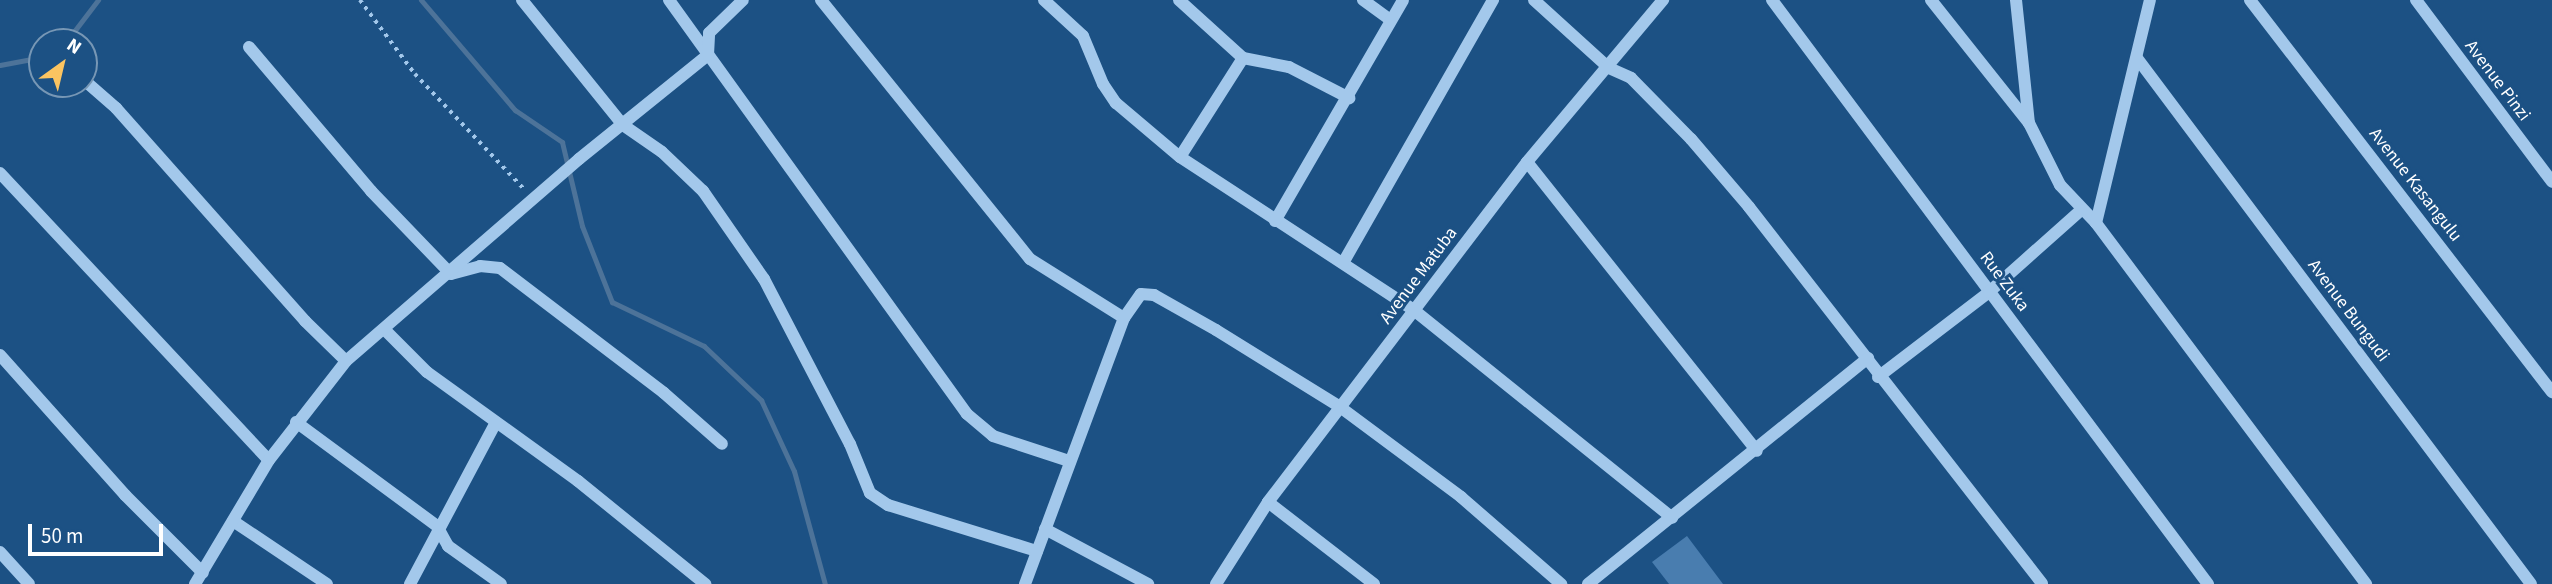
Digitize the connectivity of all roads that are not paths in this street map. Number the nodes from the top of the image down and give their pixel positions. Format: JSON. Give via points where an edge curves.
{"nodes":[{"id":1,"x":522,"y":0,"type":"edge"},
{"id":2,"x":670,"y":0,"type":"edge"},
{"id":3,"x":743,"y":0,"type":"edge"},
{"id":4,"x":821,"y":0,"type":"edge"},
{"id":5,"x":1044,"y":0,"type":"edge"},
{"id":6,"x":1179,"y":0,"type":"edge"},
{"id":7,"x":1363,"y":0,"type":"edge"},
{"id":8,"x":1403,"y":0,"type":"edge"},
{"id":9,"x":1493,"y":0,"type":"edge"},
{"id":10,"x":1534,"y":0,"type":"edge"},
{"id":11,"x":1663,"y":0,"type":"edge"},
{"id":12,"x":1772,"y":0,"type":"edge"},
{"id":13,"x":1931,"y":0,"type":"edge"},
{"id":14,"x":2016,"y":0,"type":"edge"},
{"id":15,"x":2150,"y":0,"type":"edge"},
{"id":16,"x":2250,"y":0,"type":"edge"},
{"id":17,"x":2416,"y":0,"type":"edge"},
{"id":18,"x":1391,"y":20,"type":"junction"},
{"id":19,"x":249,"y":47,"type":"dead end"},
{"id":20,"x":708,"y":55,"type":"junction"},
{"id":21,"x":1243,"y":58,"type":"junction"},
{"id":22,"x":2137,"y":58,"type":"junction"},
{"id":23,"x":1608,"y":68,"type":"junction"},
{"id":24,"x":98,"y":92,"type":"edge"},
{"id":25,"x":1349,"y":98,"type":"junction"},
{"id":26,"x":2029,"y":123,"type":"junction"},
{"id":27,"x":623,"y":125,"type":"junction"},
{"id":28,"x":1180,"y":157,"type":"junction"},
{"id":29,"x":1527,"y":162,"type":"junction"},
{"id":30,"x":0,"y":173,"type":"edge"},
{"id":31,"x":2552,"y":182,"type":"edge"},
{"id":32,"x":2081,"y":209,"type":"junction"},
{"id":33,"x":1275,"y":220,"type":"junction"},
{"id":34,"x":2096,"y":223,"type":"junction"},
{"id":35,"x":1343,"y":263,"type":"junction"},
{"id":36,"x":451,"y":274,"type":"junction"},
{"id":37,"x":1989,"y":292,"type":"junction"},
{"id":38,"x":1415,"y":310,"type":"junction"},
{"id":39,"x":1124,"y":317,"type":"junction"},
{"id":40,"x":384,"y":329,"type":"junction"},
{"id":41,"x":0,"y":355,"type":"edge"},
{"id":42,"x":1868,"y":358,"type":"junction"},
{"id":43,"x":346,"y":361,"type":"junction"},
{"id":44,"x":1878,"y":377,"type":"junction"},
{"id":45,"x":2552,"y":392,"type":"edge"},
{"id":46,"x":1340,"y":407,"type":"junction"},
{"id":47,"x":296,"y":422,"type":"junction"},
{"id":48,"x":496,"y":422,"type":"junction"},
{"id":49,"x":722,"y":443,"type":"dead end"},
{"id":50,"x":1757,"y":451,"type":"junction"},
{"id":51,"x":270,"y":460,"type":"junction"},
{"id":52,"x":1069,"y":461,"type":"junction"},
{"id":53,"x":1268,"y":502,"type":"junction"},
{"id":54,"x":1672,"y":518,"type":"junction"},
{"id":55,"x":233,"y":521,"type":"junction"},
{"id":56,"x":437,"y":526,"type":"junction"},
{"id":57,"x":1045,"y":529,"type":"junction"},
{"id":58,"x":1037,"y":551,"type":"junction"},
{"id":59,"x":0,"y":552,"type":"edge"},
{"id":60,"x":199,"y":579,"type":"edge"},
{"id":61,"x":29,"y":584,"type":"edge"},
{"id":62,"x":327,"y":584,"type":"edge"},
{"id":63,"x":410,"y":584,"type":"edge"},
{"id":64,"x":501,"y":584,"type":"edge"},
{"id":65,"x":705,"y":584,"type":"edge"},
{"id":66,"x":1025,"y":584,"type":"edge"},
{"id":67,"x":1148,"y":584,"type":"edge"},
{"id":68,"x":1216,"y":584,"type":"edge"},
{"id":69,"x":1374,"y":584,"type":"edge"},
{"id":70,"x":1561,"y":584,"type":"edge"},
{"id":71,"x":1588,"y":584,"type":"edge"},
{"id":72,"x":2042,"y":584,"type":"edge"},
{"id":73,"x":2208,"y":584,"type":"edge"},
{"id":74,"x":2366,"y":584,"type":"edge"},
{"id":75,"x":2531,"y":584,"type":"edge"}],
"edges":[{"from":1,"to":27,"type":"street"},
{"from":2,"to":20,"type":"street"},
{"from":3,"to":20,"type":"street","via":[[709,33]]},
{"from":4,"to":39,"type":"street","via":[[1030,259]]},
{"from":5,"to":28,"type":"street","via":[[1083,36],[1102,83],[1116,103]]},
{"from":6,"to":21,"type":"street"},
{"from":7,"to":18,"type":"street"},
{"from":8,"to":18,"type":"street"},
{"from":9,"to":35,"type":"street"},
{"from":10,"to":23,"type":"street"},
{"from":11,"to":23,"type":"street","name":"Avenue Matuba"},
{"from":12,"to":37,"type":"street","name":"Rue Zuka"},
{"from":13,"to":26,"type":"street"},
{"from":14,"to":26,"type":"street"},
{"from":15,"to":22,"type":"street"},
{"from":16,"to":45,"type":"street","name":"Avenue Kasangulu"},
{"from":17,"to":31,"type":"street","name":"Avenue Pinzi"},
{"from":18,"to":25,"type":"street"},
{"from":19,"to":36,"type":"street","via":[[371,191]]},
{"from":20,"to":27,"type":"street"},
{"from":20,"to":52,"type":"street","via":[[972,420],[993,436]]},
{"from":21,"to":25,"type":"street","via":[[1289,67]]},
{"from":21,"to":28,"type":"street"},
{"from":22,"to":34,"type":"street"},
{"from":22,"to":75,"type":"street","name":"Avenue Bungudi"},
{"from":23,"to":29,"type":"street","name":"Avenue Matuba"},
{"from":23,"to":42,"type":"street","via":[[1631,78],[1691,139]]},
{"from":24,"to":43,"type":"street"},
{"from":25,"to":33,"type":"street"},
{"from":26,"to":32,"type":"street","via":[[2060,185]]},
{"from":27,"to":36,"type":"street"},
{"from":27,"to":58,"type":"street","via":[[662,152],[703,191],[764,279],[850,444],[870,493],[888,505]]},
{"from":28,"to":33,"type":"street"},
{"from":29,"to":38,"type":"street","name":"Avenue Matuba"},
{"from":29,"to":50,"type":"street"},
{"from":30,"to":51,"type":"street"},
{"from":32,"to":34,"type":"street"},
{"from":32,"to":37,"type":"street"},
{"from":33,"to":35,"type":"street"},
{"from":34,"to":74,"type":"street"},
{"from":35,"to":38,"type":"street"},
{"from":36,"to":40,"type":"street"},
{"from":36,"to":49,"type":"street","via":[[480,265],[509,274]]},
{"from":37,"to":44,"type":"street"},
{"from":37,"to":73,"type":"street","name":"Rue Zuka"},
{"from":38,"to":46,"type":"street","name":"Avenue Matuba"},
{"from":38,"to":54,"type":"street"},
{"from":39,"to":46,"type":"street","via":[[1141,294],[1154,295]]},
{"from":39,"to":52,"type":"street"},
{"from":40,"to":43,"type":"street"},
{"from":40,"to":48,"type":"street","via":[[427,372]]},
{"from":41,"to":60,"type":"street"},
{"from":42,"to":44,"type":"street"},
{"from":42,"to":50,"type":"street"},
{"from":43,"to":47,"type":"street"},
{"from":44,"to":72,"type":"street"},
{"from":46,"to":53,"type":"street","name":"Avenue Matuba"},
{"from":46,"to":70,"type":"street","via":[[1461,497]]},
{"from":47,"to":51,"type":"street"},
{"from":47,"to":56,"type":"street"},
{"from":48,"to":56,"type":"street"},
{"from":48,"to":65,"type":"street"},
{"from":50,"to":54,"type":"street"},
{"from":51,"to":55,"type":"street"},
{"from":52,"to":57,"type":"street"},
{"from":53,"to":68,"type":"street","name":"Avenue Matuba"},
{"from":53,"to":69,"type":"street"},
{"from":54,"to":71,"type":"street"},
{"from":55,"to":60,"type":"street"},
{"from":55,"to":62,"type":"street"},
{"from":56,"to":63,"type":"street"},
{"from":56,"to":64,"type":"street","via":[[448,546]]},
{"from":57,"to":58,"type":"street"},
{"from":57,"to":67,"type":"street"},
{"from":58,"to":66,"type":"street"},
{"from":59,"to":61,"type":"street"}]}
